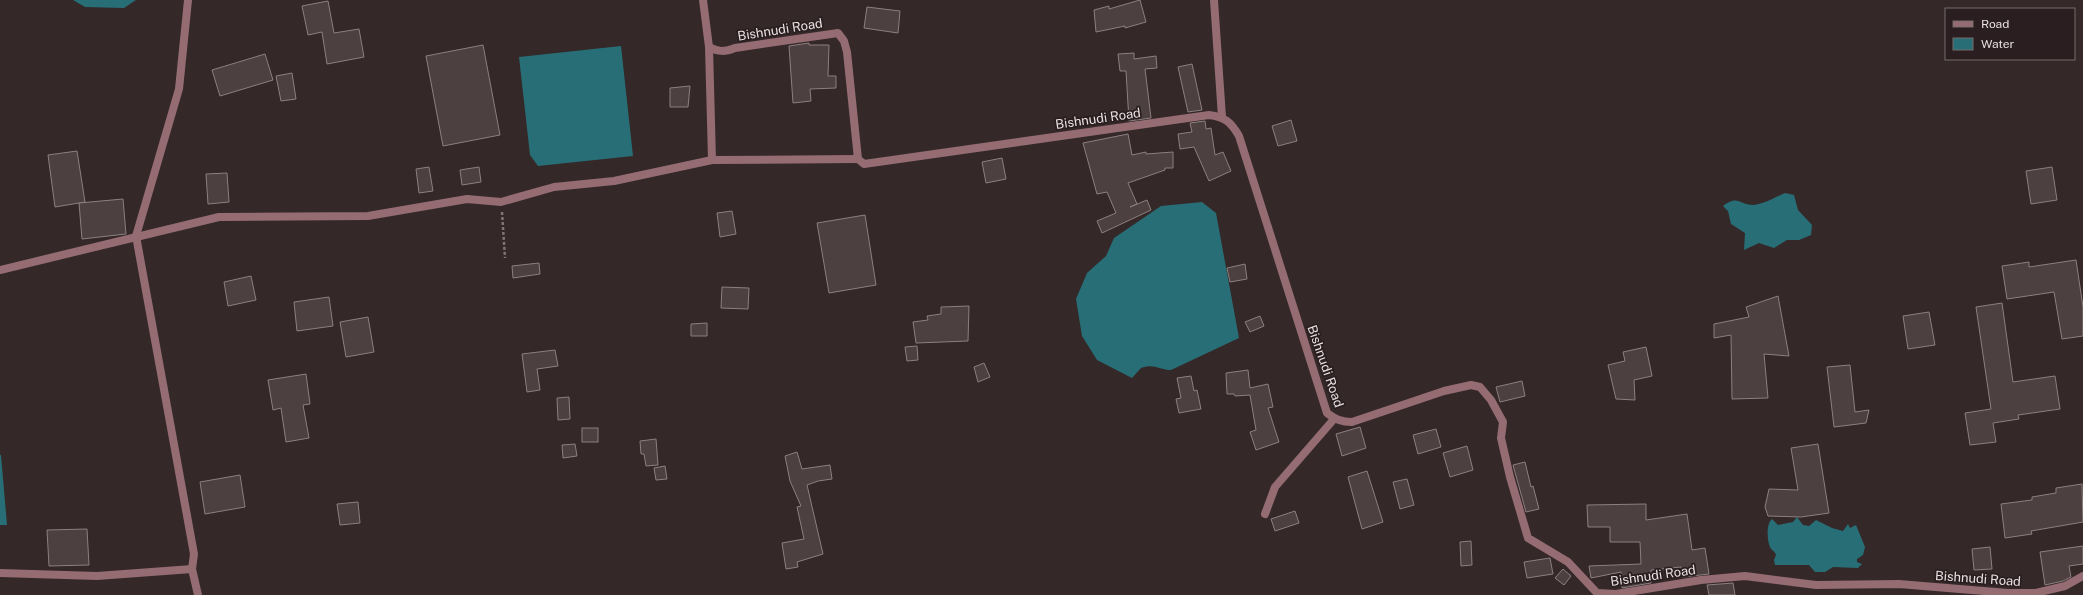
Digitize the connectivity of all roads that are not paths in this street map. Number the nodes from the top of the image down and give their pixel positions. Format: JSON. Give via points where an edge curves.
{"nodes":[{"id":1,"x":188,"y":0,"type":"edge"},
{"id":2,"x":703,"y":0,"type":"edge"},
{"id":3,"x":1214,"y":0,"type":"edge"},
{"id":4,"x":709,"y":46,"type":"junction"},
{"id":5,"x":1222,"y":117,"type":"junction"},
{"id":6,"x":858,"y":159,"type":"junction"},
{"id":7,"x":712,"y":160,"type":"junction"},
{"id":8,"x":136,"y":236,"type":"junction"},
{"id":9,"x":0,"y":270,"type":"edge"},
{"id":10,"x":1334,"y":419,"type":"junction"},
{"id":11,"x":1265,"y":514,"type":"dead end"},
{"id":12,"x":192,"y":569,"type":"junction"},
{"id":13,"x":0,"y":573,"type":"edge"},
{"id":14,"x":2083,"y":576,"type":"edge"},
{"id":15,"x":1962,"y":592,"type":"edge"},
{"id":16,"x":198,"y":595,"type":"edge"}],
"edges":[{"from":1,"to":8,"type":"street","via":[[179,89]]},
{"from":2,"to":4,"type":"street"},
{"from":3,"to":5,"type":"street"},
{"from":4,"to":6,"type":"street","name":"Bishnudi Road","via":[[717,51],[727,51],[838,33],[844,40],[847,52]]},
{"from":4,"to":7,"type":"street"},
{"from":5,"to":6,"type":"street","name":"Bishnudi Road","via":[[1209,115],[874,164],[864,164]]},
{"from":5,"to":10,"type":"street","name":"Bishnudi Road","via":[[1231,124],[1239,136],[1324,406]]},
{"from":6,"to":7,"type":"street"},
{"from":7,"to":8,"type":"street","via":[[614,181],[554,187],[502,202],[467,199],[368,216],[219,217]]},
{"from":8,"to":9,"type":"street"},
{"from":8,"to":12,"type":"street","via":[[194,554]]},
{"from":10,"to":11,"type":"street","via":[[1275,487]]},
{"from":10,"to":15,"type":"street","name":"Bishnudi Road","via":[[1352,422],[1444,391],[1471,385],[1480,387],[1491,400],[1503,422],[1501,438],[1528,538],[1568,562],[1597,593],[1616,594],[1700,580],[1745,576],[1816,585],[1899,584]]},
{"from":12,"to":13,"type":"street","via":[[97,576]]},
{"from":12,"to":16,"type":"street"},
{"from":14,"to":15,"type":"street","name":"Bishnudi Road","via":[[2065,586],[2036,593]]}]}
